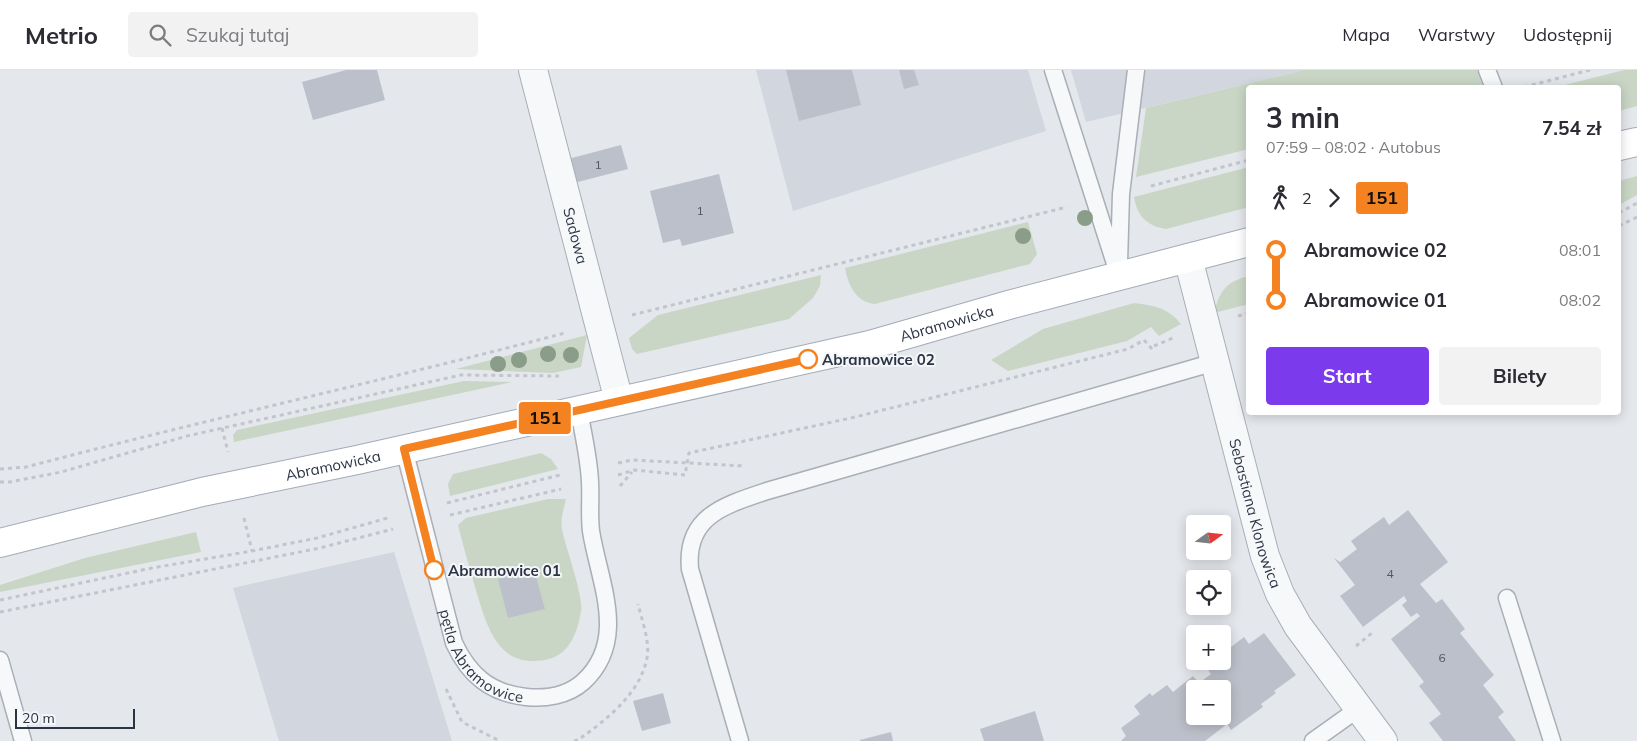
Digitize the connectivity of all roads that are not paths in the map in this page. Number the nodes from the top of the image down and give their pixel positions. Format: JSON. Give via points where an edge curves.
{"nodes":[{"id":1,"x":533,"y":70,"type":"edge"},
{"id":2,"x":1052,"y":70,"type":"edge"},
{"id":3,"x":1136,"y":70,"type":"edge"},
{"id":4,"x":1487,"y":70,"type":"edge"},
{"id":5,"x":1493,"y":85,"type":"edge"},
{"id":6,"x":1637,"y":142,"type":"edge"},
{"id":7,"x":1621,"y":146,"type":"edge"},
{"id":8,"x":1246,"y":243,"type":"edge"},
{"id":9,"x":1188,"y":258,"type":"junction"},
{"id":10,"x":1119,"y":276,"type":"junction"},
{"id":11,"x":1215,"y":362,"type":"junction"},
{"id":12,"x":619,"y":401,"type":"junction"},
{"id":13,"x":579,"y":410,"type":"junction"},
{"id":14,"x":404,"y":449,"type":"junction"},
{"id":15,"x":0,"y":543,"type":"edge"},
{"id":16,"x":1506,"y":598,"type":"dead end"},
{"id":17,"x":0,"y":660,"type":"edge"},
{"id":18,"x":1358,"y":709,"type":"junction"},
{"id":19,"x":23,"y":741,"type":"edge"},
{"id":20,"x":740,"y":741,"type":"edge"},
{"id":21,"x":1313,"y":741,"type":"edge"},
{"id":22,"x":1383,"y":741,"type":"edge"},
{"id":23,"x":1552,"y":741,"type":"edge"}],
"edges":[{"from":1,"to":12,"type":"street","name":"Sadowa"},
{"from":2,"to":10,"type":"lane"},
{"from":3,"to":10,"type":"lane","via":[[1121,194]]},
{"from":4,"to":5,"type":"lane"},
{"from":6,"to":7,"type":"main road"},
{"from":8,"to":9,"type":"main road","name":"Abramowicka"},
{"from":9,"to":10,"type":"main road","name":"Abramowicka"},
{"from":9,"to":11,"type":"street","name":"Sebastiana Klonowica"},
{"from":10,"to":12,"type":"main road","name":"Abramowicka","via":[[870,345]]},
{"from":11,"to":18,"type":"street","name":"Sebastiana Klonowica","via":[[1268,564],[1280,594],[1298,626]]},
{"from":11,"to":20,"type":"lane","via":[[768,491],[726,506],[703,521],[688,552],[690,569]]},
{"from":12,"to":13,"type":"main road","name":"Abramowicka"},
{"from":13,"to":14,"type":"main road","name":"Abramowicka"},
{"from":13,"to":14,"type":"lane","name":"pętla Abramowice","via":[[590,475],[589,514],[608,606],[607,640],[597,666],[588,677],[566,692],[553,696],[534,698],[497,691],[481,680],[465,662],[454,643]]},
{"from":14,"to":15,"type":"main road","name":"Abramowicka","via":[[202,492]]},
{"from":16,"to":23,"type":"lane"},
{"from":17,"to":19,"type":"lane"},
{"from":18,"to":21,"type":"lane"},
{"from":18,"to":22,"type":"street","name":"Sebastiana Klonowica"}]}
